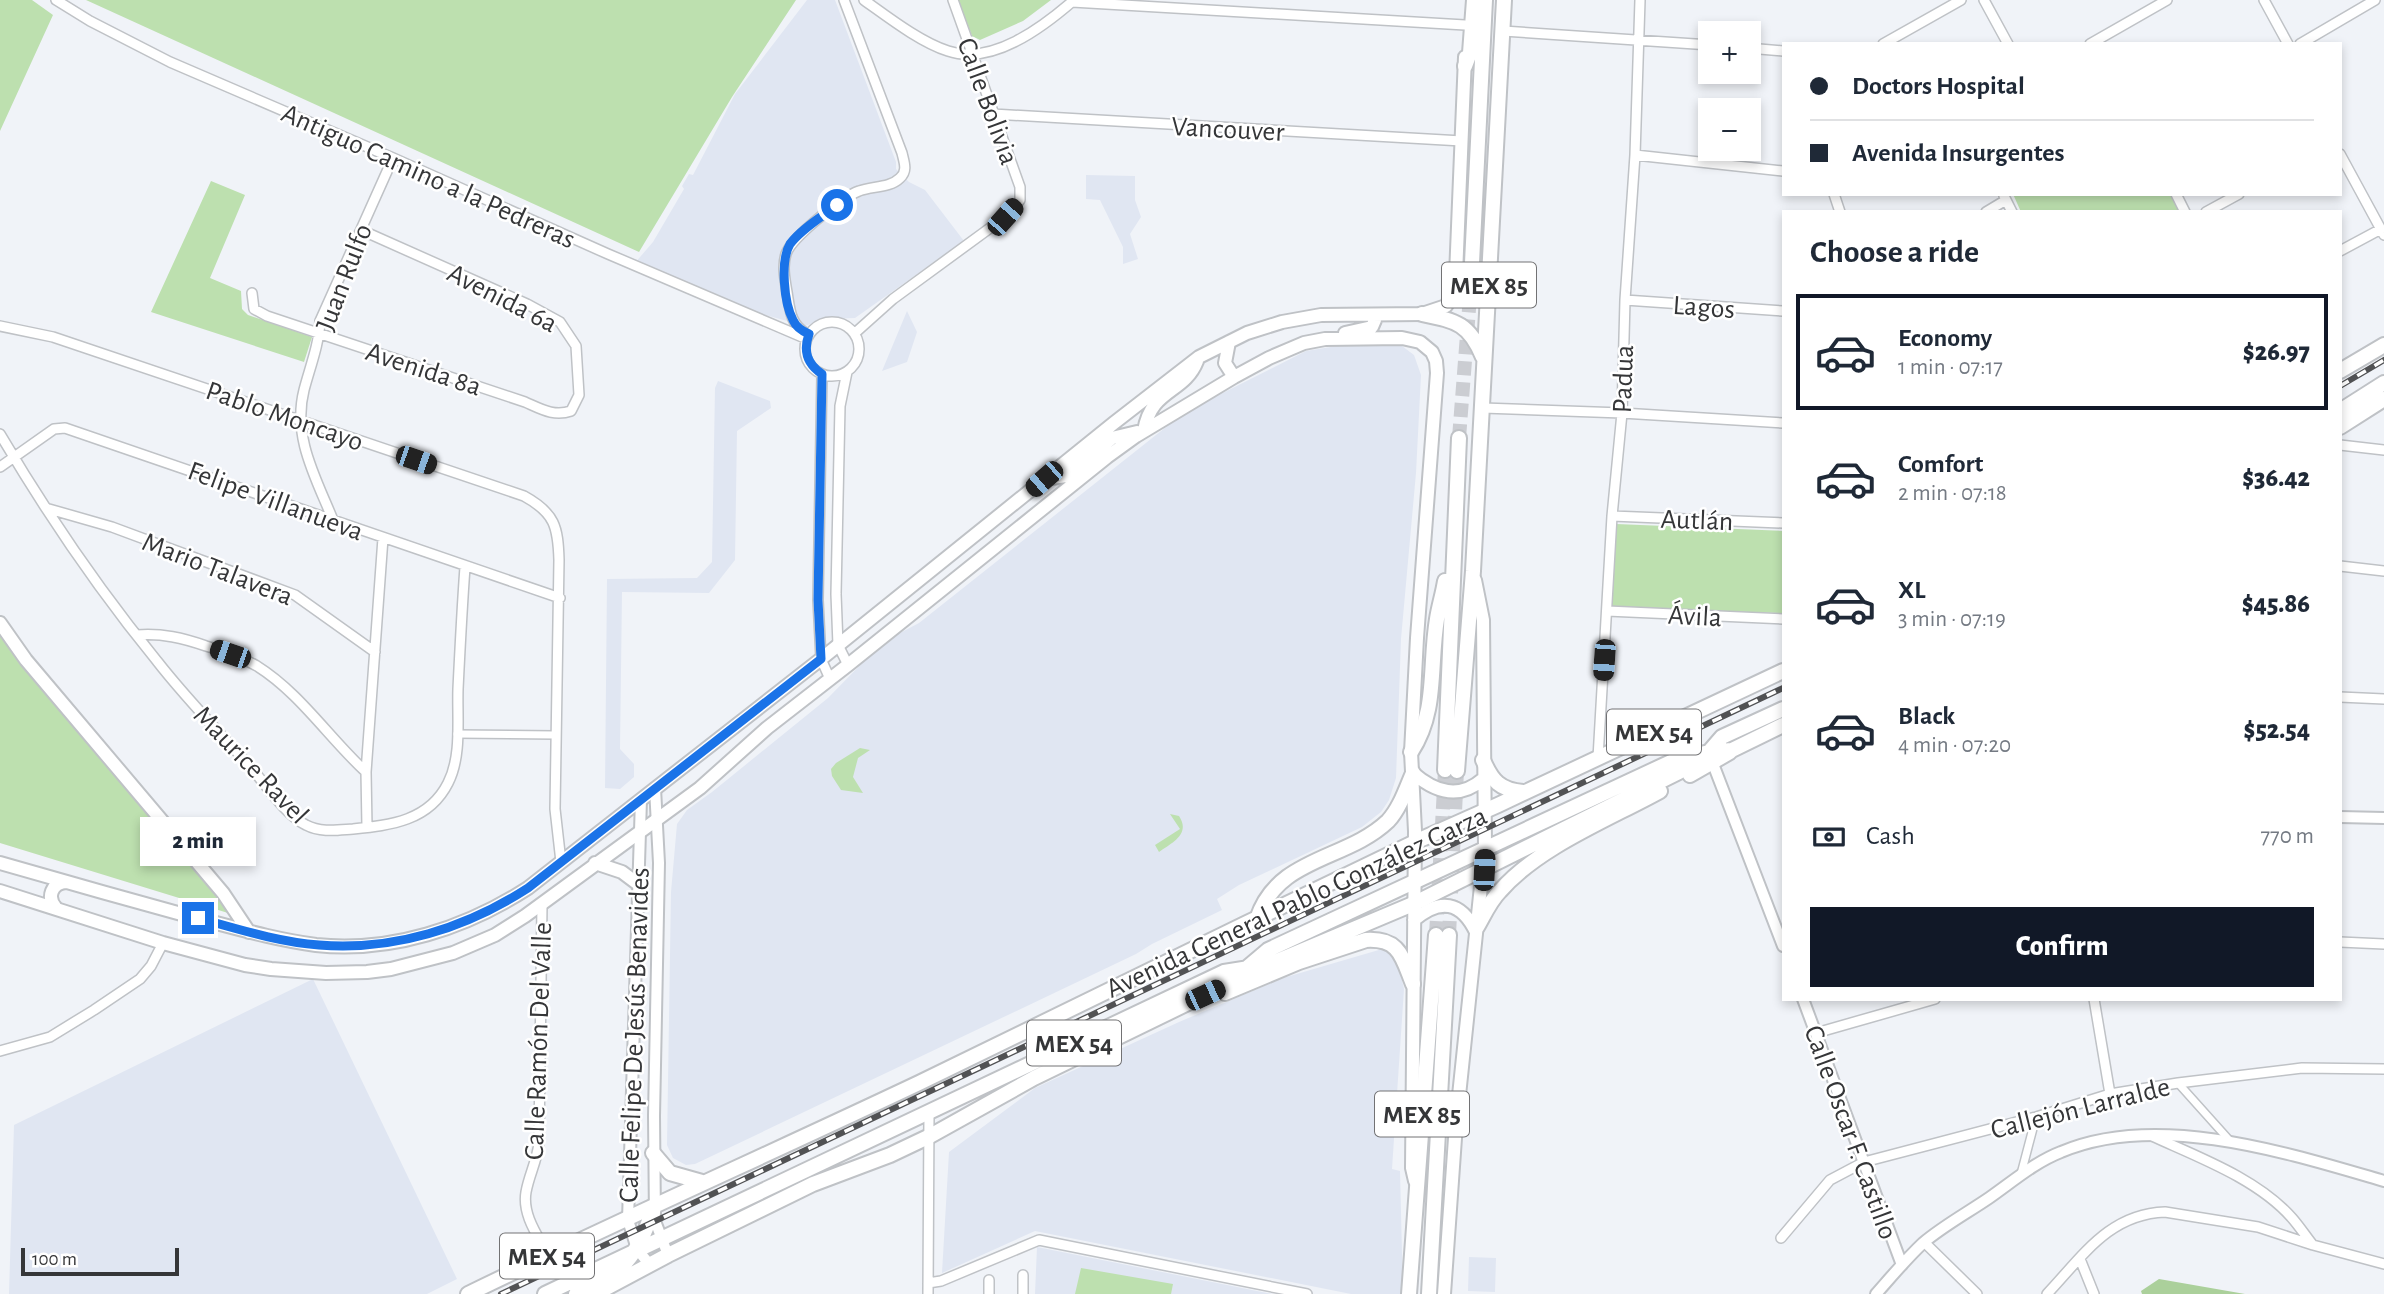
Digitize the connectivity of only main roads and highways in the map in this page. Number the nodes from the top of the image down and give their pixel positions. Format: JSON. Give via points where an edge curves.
{"nodes":[{"id":1,"x":1467,"y":0,"type":"edge"},
{"id":2,"x":1474,"y":0,"type":"edge"},
{"id":3,"x":1485,"y":0,"type":"edge"},
{"id":4,"x":1504,"y":0,"type":"edge"},
{"id":5,"x":1465,"y":66,"type":"junction"},
{"id":6,"x":1471,"y":283,"type":"tunnel mouth"},
{"id":7,"x":1422,"y":314,"type":"junction"},
{"id":8,"x":1373,"y":315,"type":"junction"},
{"id":9,"x":1325,"y":340,"type":"junction"},
{"id":10,"x":1229,"y":342,"type":"junction"},
{"id":11,"x":2384,"y":345,"type":"edge"},
{"id":12,"x":1199,"y":357,"type":"junction"},
{"id":13,"x":1485,"y":362,"type":"junction"},
{"id":14,"x":2342,"y":370,"type":"edge"},
{"id":15,"x":1234,"y":377,"type":"junction"},
{"id":16,"x":2384,"y":383,"type":"edge"},
{"id":17,"x":2384,"y":399,"type":"edge"},
{"id":18,"x":2342,"y":410,"type":"edge"},
{"id":19,"x":2342,"y":426,"type":"edge"},
{"id":20,"x":1144,"y":431,"type":"junction"},
{"id":21,"x":1459,"y":439,"type":"tunnel mouth"},
{"id":22,"x":1044,"y":479,"type":"junction"},
{"id":23,"x":1454,"y":546,"type":"junction"},
{"id":24,"x":1473,"y":571,"type":"junction"},
{"id":25,"x":0,"y":624,"type":"edge"},
{"id":26,"x":1782,"y":671,"type":"edge"},
{"id":27,"x":1782,"y":709,"type":"edge"},
{"id":28,"x":1782,"y":725,"type":"edge"},
{"id":29,"x":1411,"y":752,"type":"junction"},
{"id":30,"x":1711,"y":757,"type":"junction"},
{"id":31,"x":1483,"y":760,"type":"junction"},
{"id":32,"x":1413,"y":773,"type":"junction"},
{"id":33,"x":1483,"y":779,"type":"junction"},
{"id":34,"x":1523,"y":792,"type":"junction"},
{"id":35,"x":1485,"y":811,"type":"junction"},
{"id":36,"x":1523,"y":830,"type":"junction"},
{"id":37,"x":1560,"y":837,"type":"junction"},
{"id":38,"x":1415,"y":842,"type":"junction"},
{"id":39,"x":1485,"y":848,"type":"junction"},
{"id":40,"x":0,"y":863,"type":"edge"},
{"id":41,"x":596,"y":863,"type":"junction"},
{"id":42,"x":1484,"y":870,"type":"junction"},
{"id":43,"x":1413,"y":881,"type":"junction"},
{"id":44,"x":67,"y":882,"type":"junction"},
{"id":45,"x":638,"y":884,"type":"road end"},
{"id":46,"x":0,"y":891,"type":"edge"},
{"id":47,"x":1413,"y":904,"type":"junction"},
{"id":48,"x":56,"y":908,"type":"junction"},
{"id":49,"x":1257,"y":919,"type":"junction"},
{"id":50,"x":1415,"y":920,"type":"junction"},
{"id":51,"x":1476,"y":930,"type":"junction"},
{"id":52,"x":249,"y":932,"type":"junction"},
{"id":53,"x":1246,"y":968,"type":"junction"},
{"id":54,"x":1413,"y":984,"type":"junction"},
{"id":55,"x":1180,"y":1006,"type":"junction"},
{"id":56,"x":653,"y":1153,"type":"road end"},
{"id":57,"x":702,"y":1182,"type":"junction"},
{"id":58,"x":1416,"y":1186,"type":"junction"},
{"id":59,"x":654,"y":1208,"type":"junction"},
{"id":60,"x":637,"y":1249,"type":"junction"},
{"id":61,"x":598,"y":1293,"type":"edge"},
{"id":62,"x":468,"y":1294,"type":"edge"},
{"id":63,"x":545,"y":1294,"type":"edge"},
{"id":64,"x":576,"y":1294,"type":"edge"},
{"id":65,"x":1409,"y":1294,"type":"edge"},
{"id":66,"x":1429,"y":1294,"type":"edge"},
{"id":67,"x":1444,"y":1294,"type":"edge"}],
"edges":[{"from":1,"to":5,"type":"main road"},
{"from":2,"to":5,"type":"main road","via":[[1472,43]]},
{"from":3,"to":6,"type":"main road","number":"MEX 85"},
{"from":4,"to":13,"type":"main road","number":"MEX 85"},
{"from":5,"to":7,"type":"main road","via":[[1454,291],[1446,306]]},
{"from":7,"to":8,"type":"main road"},
{"from":7,"to":13,"type":"main road","via":[[1463,325],[1475,338]]},
{"from":8,"to":9,"type":"main road","via":[[1372,327]]},
{"from":8,"to":10,"type":"main road","via":[[1321,315],[1282,322]]},
{"from":9,"to":15,"type":"main road","via":[[1304,343]]},
{"from":9,"to":29,"type":"main road","via":[[1402,338],[1420,342],[1436,361]]},
{"from":10,"to":12,"type":"main road"},
{"from":10,"to":15,"type":"main road","via":[[1225,363]]},
{"from":11,"to":14,"type":"main road"},
{"from":12,"to":20,"type":"main road","via":[[1193,371],[1150,409]]},
{"from":12,"to":22,"type":"main road"},
{"from":13,"to":24,"type":"main road","number":"MEX 85"},
{"from":15,"to":20,"type":"main road"},
{"from":16,"to":18,"type":"main road"},
{"from":17,"to":19,"type":"main road"},
{"from":20,"to":22,"type":"main road","via":[[1112,438],[1066,476]]},
{"from":20,"to":41,"type":"main road","via":[[767,728],[708,781]]},
{"from":21,"to":23,"type":"main road","number":"MEX 85"},
{"from":22,"to":52,"type":"main road","via":[[821,659],[502,905],[440,932],[372,945],[318,945]]},
{"from":23,"to":24,"type":"main road","number":"MEX 85","via":[[1451,771]]},
{"from":23,"to":29,"type":"main road","via":[[1437,620],[1428,717]]},
{"from":24,"to":31,"type":"main road","number":"MEX 85","via":[[1483,620]]},
{"from":25,"to":52,"type":"main road","via":[[223,893]]},
{"from":26,"to":34,"type":"main road","name":"Avenida General Pablo González Garza","number":"MEX 54"},
{"from":27,"to":30,"type":"main road","name":"Avenida General Pablo González Garza","number":"MEX 54","via":[[1722,737]]},
{"from":28,"to":30,"type":"main road","number":"MEX 54"},
{"from":29,"to":32,"type":"main road"},
{"from":30,"to":36,"type":"main road","name":"Avenida General Pablo González Garza","number":"MEX 54","via":[[1674,761]]},
{"from":30,"to":37,"type":"main road"},
{"from":31,"to":33,"type":"main road","number":"MEX 85"},
{"from":31,"to":34,"type":"main road","via":[[1496,784]]},
{"from":32,"to":33,"type":"main road","via":[[1427,785],[1451,792]]},
{"from":32,"to":38,"type":"main road"},
{"from":32,"to":49,"type":"main road","via":[[1390,819],[1371,834],[1290,873],[1274,886]]},
{"from":33,"to":35,"type":"main road","number":"MEX 85"},
{"from":34,"to":35,"type":"main road","name":"Avenida General Pablo González Garza","number":"MEX 54"},
{"from":35,"to":38,"type":"main road","name":"Avenida General Pablo González Garza","number":"MEX 54"},
{"from":35,"to":39,"type":"main road","number":"MEX 85"},
{"from":36,"to":37,"type":"main road"},
{"from":36,"to":39,"type":"main road","name":"Avenida General Pablo González Garza","number":"MEX 54"},
{"from":37,"to":42,"type":"main road","name":"Avenida General Pablo González Garza","number":"MEX 54"},
{"from":37,"to":51,"type":"main road","via":[[1510,880]]},
{"from":38,"to":43,"type":"main road"},
{"from":38,"to":49,"type":"main road","name":"Avenida General Pablo González Garza","number":"MEX 54"},
{"from":39,"to":42,"type":"main road","number":"MEX 85"},
{"from":39,"to":43,"type":"main road","name":"Avenida General Pablo González Garza","number":"MEX 54"},
{"from":40,"to":44,"type":"main road"},
{"from":41,"to":45,"type":"main road","via":[[622,872]]},
{"from":41,"to":48,"type":"main road","via":[[495,934],[453,953],[367,972],[245,965]]},
{"from":42,"to":47,"type":"main road","name":"Avenida General Pablo González Garza","number":"MEX 54"},
{"from":42,"to":51,"type":"main road","number":"MEX 85"},
{"from":43,"to":47,"type":"main road"},
{"from":43,"to":53,"type":"main road","name":"Avenida General Pablo González Garza","number":"MEX 54","via":[[1268,950]]},
{"from":44,"to":48,"type":"main road","via":[[51,891]]},
{"from":44,"to":52,"type":"main road"},
{"from":46,"to":48,"type":"main road"},
{"from":47,"to":50,"type":"main road"},
{"from":47,"to":53,"type":"main road","name":"Avenida General Pablo González Garza","number":"MEX 54","via":[[1268,965]]},
{"from":49,"to":57,"type":"main road","name":"Avenida General Pablo González Garza","number":"MEX 54"},
{"from":50,"to":51,"type":"main road","via":[[1435,906],[1452,906],[1465,914]]},
{"from":50,"to":54,"type":"main road"},
{"from":51,"to":67,"type":"main road","number":"MEX 85","via":[[1454,1137]]},
{"from":53,"to":55,"type":"main road","name":"Avenida General Pablo González Garza","number":"MEX 54","via":[[1229,983]]},
{"from":53,"to":60,"type":"main road","name":"Avenida General Pablo González Garza","number":"MEX 54","via":[[1224,972]]},
{"from":54,"to":55,"type":"main road","via":[[1396,947],[1366,940],[1299,962],[1209,1001]]},
{"from":54,"to":58,"type":"main road","via":[[1412,1168]]},
{"from":55,"to":61,"type":"main road","name":"Avenida General Pablo González Garza","number":"MEX 54","via":[[930,1136],[813,1184]]},
{"from":56,"to":57,"type":"main road","via":[[670,1173]]},
{"from":57,"to":59,"type":"main road","name":"Avenida General Pablo González Garza","number":"MEX 54"},
{"from":58,"to":65,"type":"main road","number":"MEX 85"},
{"from":58,"to":66,"type":"main road","number":"MEX 85","via":[[1442,935]]},
{"from":59,"to":60,"type":"main road"},
{"from":59,"to":62,"type":"main road","name":"Avenida General Pablo González Garza","number":"MEX 54"},
{"from":60,"to":63,"type":"main road","name":"Avenida General Pablo González Garza","number":"MEX 54"},
{"from":60,"to":64,"type":"main road","via":[[621,1269]]}]}
